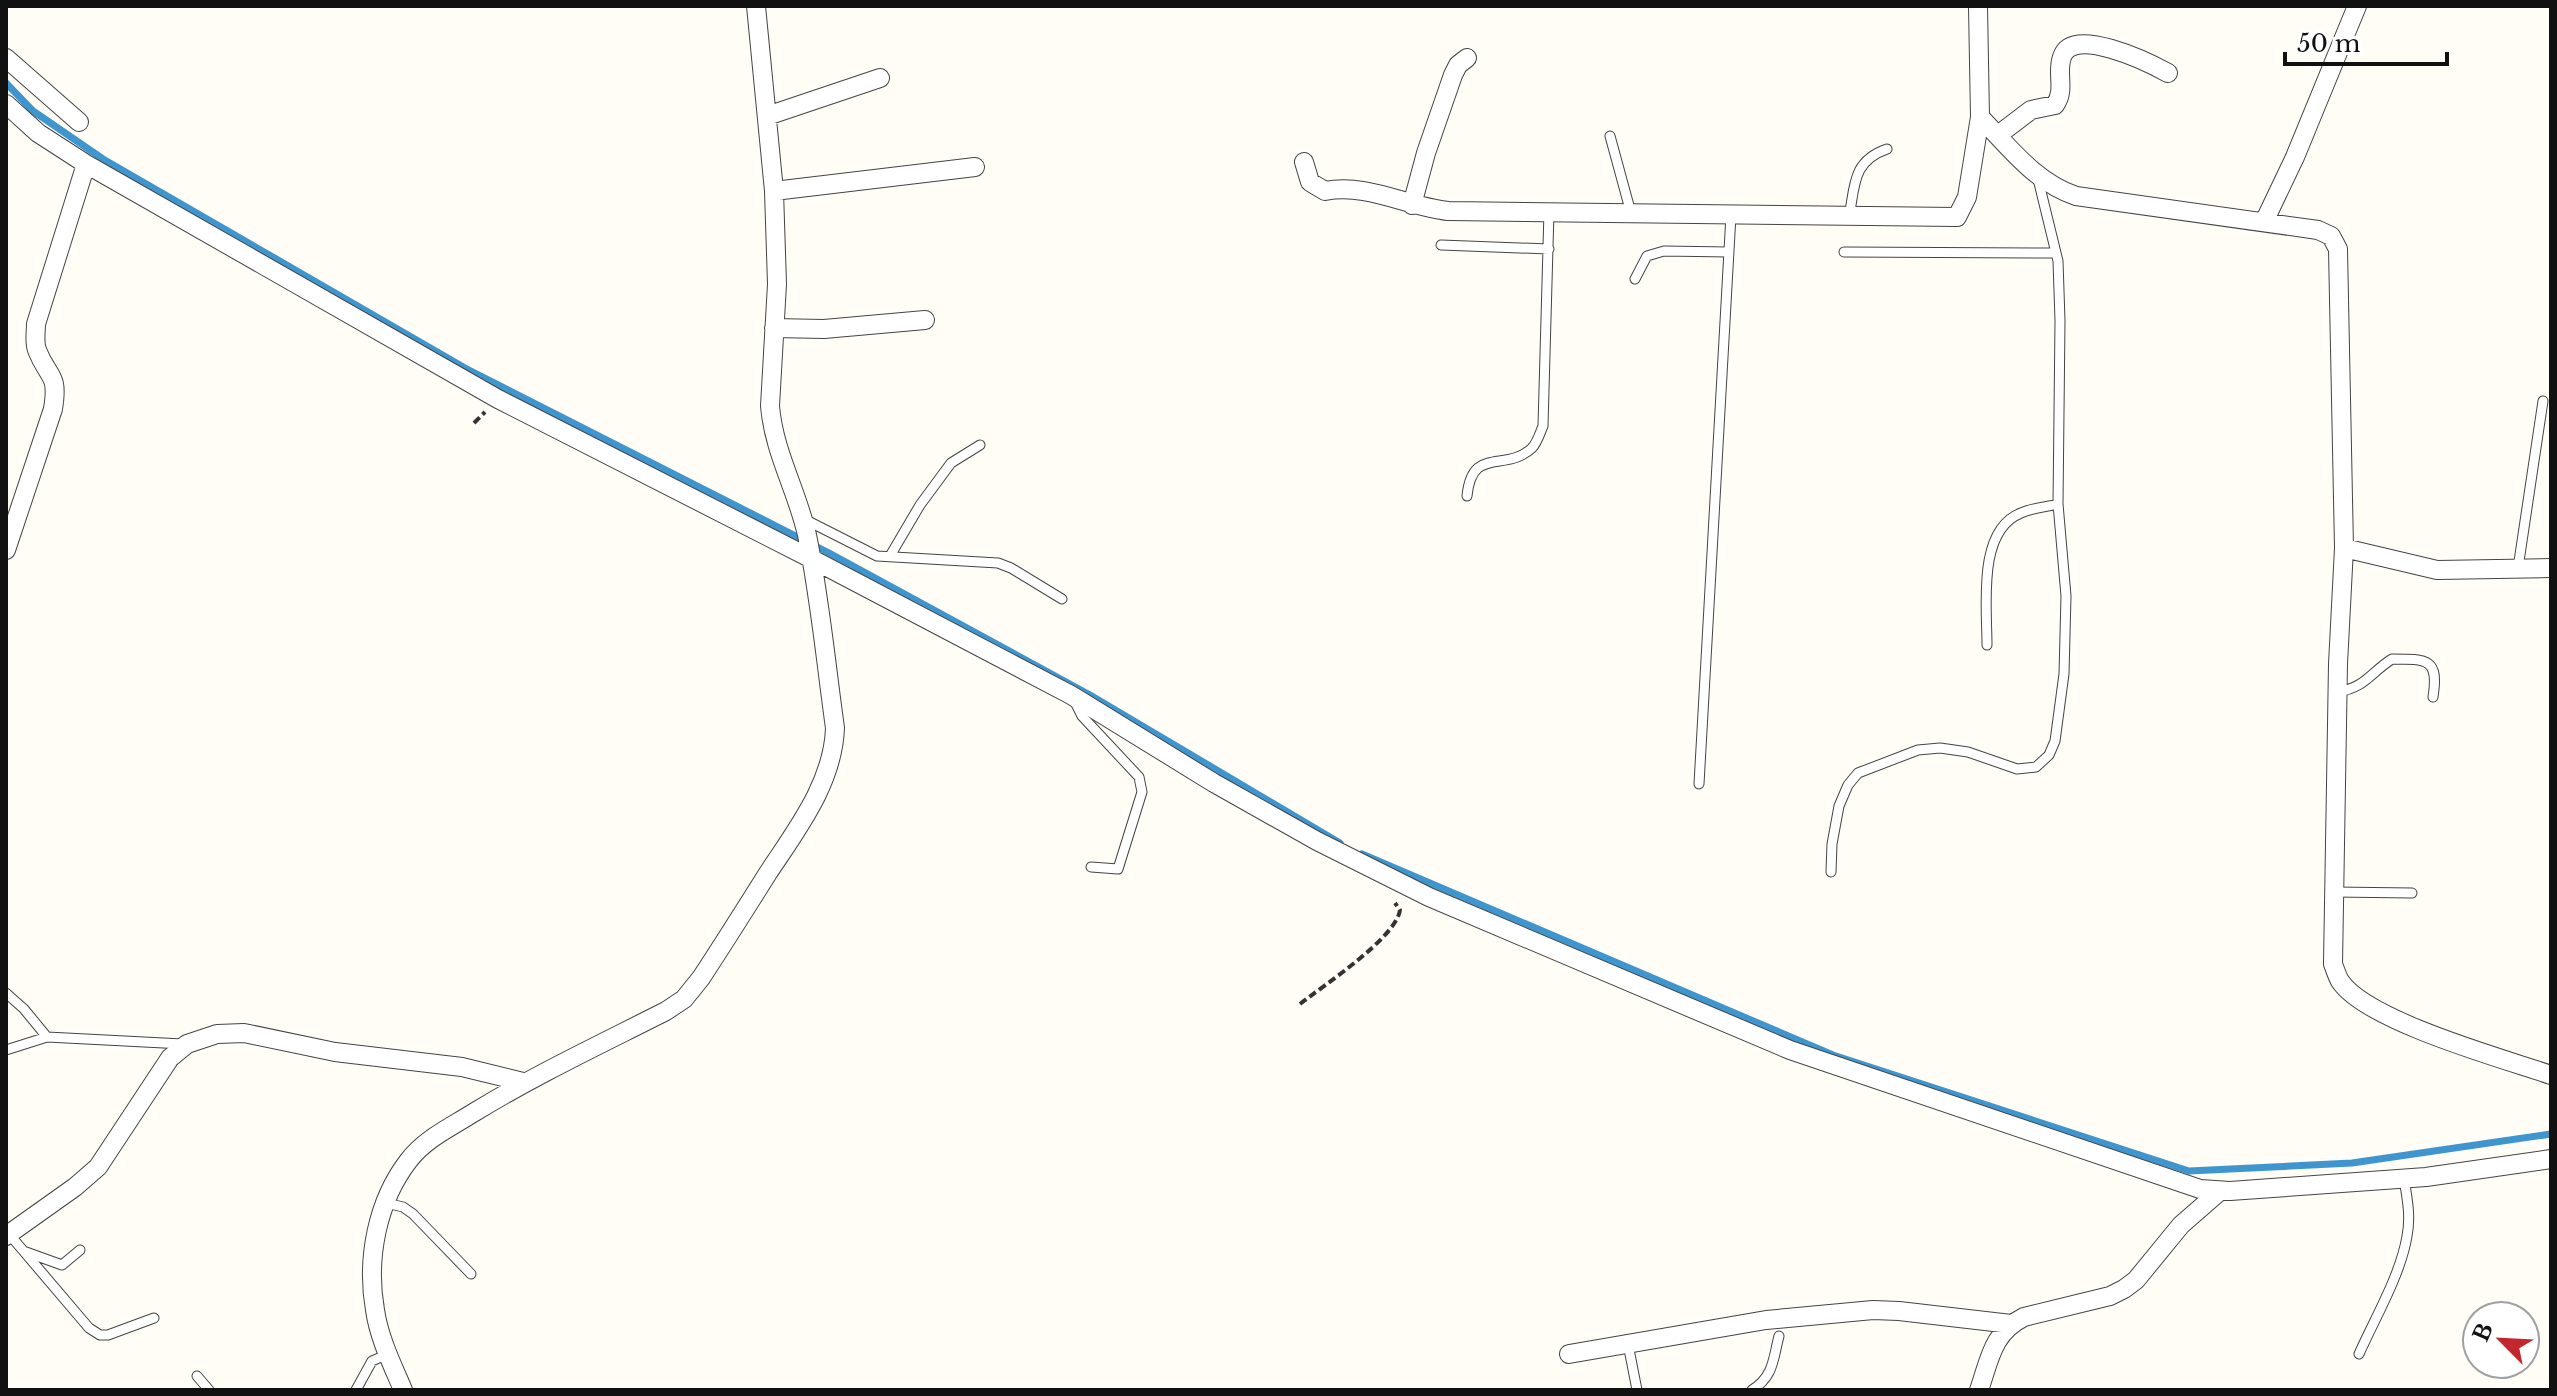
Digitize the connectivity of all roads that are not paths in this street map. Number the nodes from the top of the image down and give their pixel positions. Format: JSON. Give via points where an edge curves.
{"nodes":[{"id":1,"x":756,"y":6,"type":"edge"},
{"id":2,"x":1978,"y":6,"type":"edge"},
{"id":3,"x":2357,"y":6,"type":"edge"},
{"id":4,"x":6,"y":58,"type":"edge"},
{"id":5,"x":1467,"y":58,"type":"dead end"},
{"id":6,"x":2168,"y":73,"type":"dead end"},
{"id":7,"x":880,"y":78,"type":"dead end"},
{"id":8,"x":6,"y":104,"type":"edge"},
{"id":9,"x":767,"y":116,"type":"junction"},
{"id":10,"x":1980,"y":117,"type":"junction"},
{"id":11,"x":79,"y":122,"type":"dead end"},
{"id":12,"x":1998,"y":135,"type":"junction"},
{"id":13,"x":1610,"y":136,"type":"dead end"},
{"id":14,"x":1887,"y":149,"type":"dead end"},
{"id":15,"x":1304,"y":162,"type":"dead end"},
{"id":16,"x":86,"y":164,"type":"junction"},
{"id":17,"x":975,"y":167,"type":"dead end"},
{"id":18,"x":2038,"y":176,"type":"junction"},
{"id":19,"x":774,"y":191,"type":"junction"},
{"id":20,"x":1412,"y":205,"type":"junction"},
{"id":21,"x":1549,"y":211,"type":"junction"},
{"id":22,"x":1631,"y":213,"type":"junction"},
{"id":23,"x":1731,"y":215,"type":"junction"},
{"id":24,"x":1849,"y":217,"type":"junction"},
{"id":25,"x":2264,"y":222,"type":"junction"},
{"id":26,"x":1441,"y":245,"type":"dead end"},
{"id":27,"x":1549,"y":249,"type":"junction"},
{"id":28,"x":1729,"y":252,"type":"junction"},
{"id":29,"x":1844,"y":252,"type":"dead end"},
{"id":30,"x":2056,"y":253,"type":"junction"},
{"id":31,"x":1635,"y":279,"type":"dead end"},
{"id":32,"x":925,"y":320,"type":"dead end"},
{"id":33,"x":774,"y":328,"type":"junction"},
{"id":34,"x":2543,"y":401,"type":"dead end"},
{"id":35,"x":980,"y":445,"type":"dead end"},
{"id":36,"x":1467,"y":496,"type":"dead end"},
{"id":37,"x":2058,"y":504,"type":"junction"},
{"id":38,"x":804,"y":524,"type":"junction"},
{"id":39,"x":2344,"y":548,"type":"junction"},
{"id":40,"x":6,"y":550,"type":"edge"},
{"id":41,"x":810,"y":555,"type":"junction"},
{"id":42,"x":890,"y":556,"type":"junction"},
{"id":43,"x":2518,"y":568,"type":"junction"},
{"id":44,"x":2551,"y":568,"type":"edge"},
{"id":45,"x":1062,"y":599,"type":"dead end"},
{"id":46,"x":1987,"y":645,"type":"dead end"},
{"id":47,"x":2337,"y":692,"type":"junction"},
{"id":48,"x":1071,"y":695,"type":"junction"},
{"id":49,"x":2433,"y":697,"type":"dead end"},
{"id":50,"x":1699,"y":784,"type":"dead end"},
{"id":51,"x":1091,"y":867,"type":"dead end"},
{"id":52,"x":1831,"y":872,"type":"dead end"},
{"id":53,"x":2334,"y":892,"type":"junction"},
{"id":54,"x":2412,"y":893,"type":"dead end"},
{"id":55,"x":6,"y":993,"type":"edge"},
{"id":56,"x":47,"y":1037,"type":"junction"},
{"id":57,"x":187,"y":1044,"type":"junction"},
{"id":58,"x":6,"y":1050,"type":"edge"},
{"id":59,"x":2551,"y":1075,"type":"edge"},
{"id":60,"x":523,"y":1082,"type":"junction"},
{"id":61,"x":2551,"y":1159,"type":"edge"},
{"id":62,"x":2404,"y":1179,"type":"junction"},
{"id":63,"x":2220,"y":1191,"type":"junction"},
{"id":64,"x":386,"y":1203,"type":"junction"},
{"id":65,"x":8,"y":1235,"type":"edge"},
{"id":66,"x":80,"y":1250,"type":"dead end"},
{"id":67,"x":23,"y":1251,"type":"junction"},
{"id":68,"x":471,"y":1274,"type":"dead end"},
{"id":69,"x":154,"y":1318,"type":"dead end"},
{"id":70,"x":2011,"y":1324,"type":"junction"},
{"id":71,"x":1781,"y":1327,"type":"junction"},
{"id":72,"x":1628,"y":1344,"type":"junction"},
{"id":73,"x":388,"y":1354,"type":"junction"},
{"id":74,"x":1569,"y":1354,"type":"dead end"},
{"id":75,"x":2359,"y":1354,"type":"dead end"},
{"id":76,"x":197,"y":1376,"type":"dead end"},
{"id":77,"x":209,"y":1390,"type":"edge"},
{"id":78,"x":356,"y":1390,"type":"edge"},
{"id":79,"x":403,"y":1390,"type":"edge"},
{"id":80,"x":1637,"y":1390,"type":"edge"},
{"id":81,"x":1752,"y":1390,"type":"edge"},
{"id":82,"x":1979,"y":1390,"type":"edge"}],
"edges":[{"from":1,"to":9,"type":"street"},
{"from":2,"to":10,"type":"street"},
{"from":3,"to":25,"type":"street"},
{"from":4,"to":11,"type":"street"},
{"from":5,"to":20,"type":"street","via":[[1453,75]]},
{"from":6,"to":12,"type":"street","via":[[2080,42],[2060,60],[2061,90],[2055,105],[2031,110]]},
{"from":7,"to":9,"type":"street"},
{"from":8,"to":16,"type":"street"},
{"from":9,"to":19,"type":"street"},
{"from":10,"to":12,"type":"street"},
{"from":10,"to":24,"type":"street","via":[[1967,197],[1957,217]]},
{"from":12,"to":18,"type":"street"},
{"from":13,"to":22,"type":"lane"},
{"from":14,"to":24,"type":"lane","via":[[1864,161]]},
{"from":15,"to":20,"type":"street","via":[[1310,182],[1325,191],[1366,190]]},
{"from":16,"to":40,"type":"street","via":[[36,324],[35,347],[55,379],[53,409]]},
{"from":16,"to":41,"type":"street","via":[[498,399]]},
{"from":17,"to":19,"type":"street"},
{"from":18,"to":25,"type":"street","via":[[2076,196]]},
{"from":18,"to":30,"type":"lane"},
{"from":19,"to":33,"type":"street"},
{"from":20,"to":21,"type":"street","via":[[1448,211]]},
{"from":21,"to":22,"type":"street"},
{"from":21,"to":27,"type":"lane"},
{"from":22,"to":23,"type":"street"},
{"from":23,"to":24,"type":"street"},
{"from":23,"to":28,"type":"lane"},
{"from":25,"to":39,"type":"street","via":[[2318,230],[2331,236],[2338,249]]},
{"from":26,"to":27,"type":"lane"},
{"from":27,"to":36,"type":"lane","via":[[1543,426],[1533,447],[1473,470]]},
{"from":28,"to":31,"type":"lane","via":[[1664,251],[1647,256]]},
{"from":28,"to":50,"type":"lane"},
{"from":29,"to":30,"type":"lane"},
{"from":30,"to":37,"type":"lane"},
{"from":32,"to":33,"type":"street"},
{"from":33,"to":38,"type":"street","via":[[772,426]]},
{"from":34,"to":43,"type":"lane"},
{"from":35,"to":42,"type":"lane","via":[[951,463]]},
{"from":37,"to":46,"type":"lane","via":[[2020,513],[1995,536],[1987,567]]},
{"from":37,"to":52,"type":"lane","via":[[2066,596],[2064,674],[2049,755],[2036,767],[2017,769],[1968,752],[1918,750],[1858,773],[1839,806]]},
{"from":38,"to":41,"type":"street"},
{"from":38,"to":42,"type":"lane","via":[[867,552]]},
{"from":39,"to":43,"type":"street","via":[[2437,570]]},
{"from":39,"to":47,"type":"street"},
{"from":41,"to":48,"type":"street"},
{"from":41,"to":60,"type":"street","via":[[835,728],[829,770],[806,814],[684,999]]},
{"from":42,"to":45,"type":"lane","via":[[998,563]]},
{"from":43,"to":44,"type":"street"},
{"from":47,"to":49,"type":"lane","via":[[2365,683],[2392,659],[2412,659],[2434,669]]},
{"from":47,"to":53,"type":"street"},
{"from":48,"to":51,"type":"lane","via":[[1082,716],[1139,777],[1142,792],[1118,869]]},
{"from":48,"to":63,"type":"street","via":[[1214,783],[1429,897],[1790,1050],[2182,1184]]},
{"from":53,"to":54,"type":"lane"},
{"from":53,"to":59,"type":"street","via":[[2333,964],[2354,995],[2421,1031]]},
{"from":55,"to":56,"type":"lane"},
{"from":56,"to":57,"type":"lane"},
{"from":56,"to":58,"type":"lane"},
{"from":57,"to":60,"type":"street","via":[[217,1034],[244,1033],[335,1052],[462,1067]]},
{"from":57,"to":65,"type":"street","via":[[170,1058],[98,1167]]},
{"from":60,"to":64,"type":"street","via":[[432,1138],[410,1159]]},
{"from":61,"to":62,"type":"street"},
{"from":62,"to":63,"type":"street"},
{"from":62,"to":75,"type":"lane","via":[[2408,1235]]},
{"from":63,"to":70,"type":"street","via":[[2181,1225],[2124,1289]]},
{"from":64,"to":68,"type":"lane","via":[[413,1214]]},
{"from":64,"to":73,"type":"street","via":[[372,1267],[374,1309]]},
{"from":65,"to":67,"type":"lane"},
{"from":66,"to":67,"type":"lane","via":[[62,1265]]},
{"from":67,"to":69,"type":"lane","via":[[100,1335]]},
{"from":70,"to":71,"type":"street","via":[[1873,1310]]},
{"from":70,"to":82,"type":"street","via":[[1994,1345]]},
{"from":71,"to":72,"type":"street"},
{"from":71,"to":81,"type":"lane","via":[[1769,1375]]},
{"from":72,"to":74,"type":"street"},
{"from":72,"to":80,"type":"lane"},
{"from":73,"to":78,"type":"lane","via":[[372,1361]]},
{"from":73,"to":79,"type":"street"},
{"from":76,"to":77,"type":"lane"}]}
